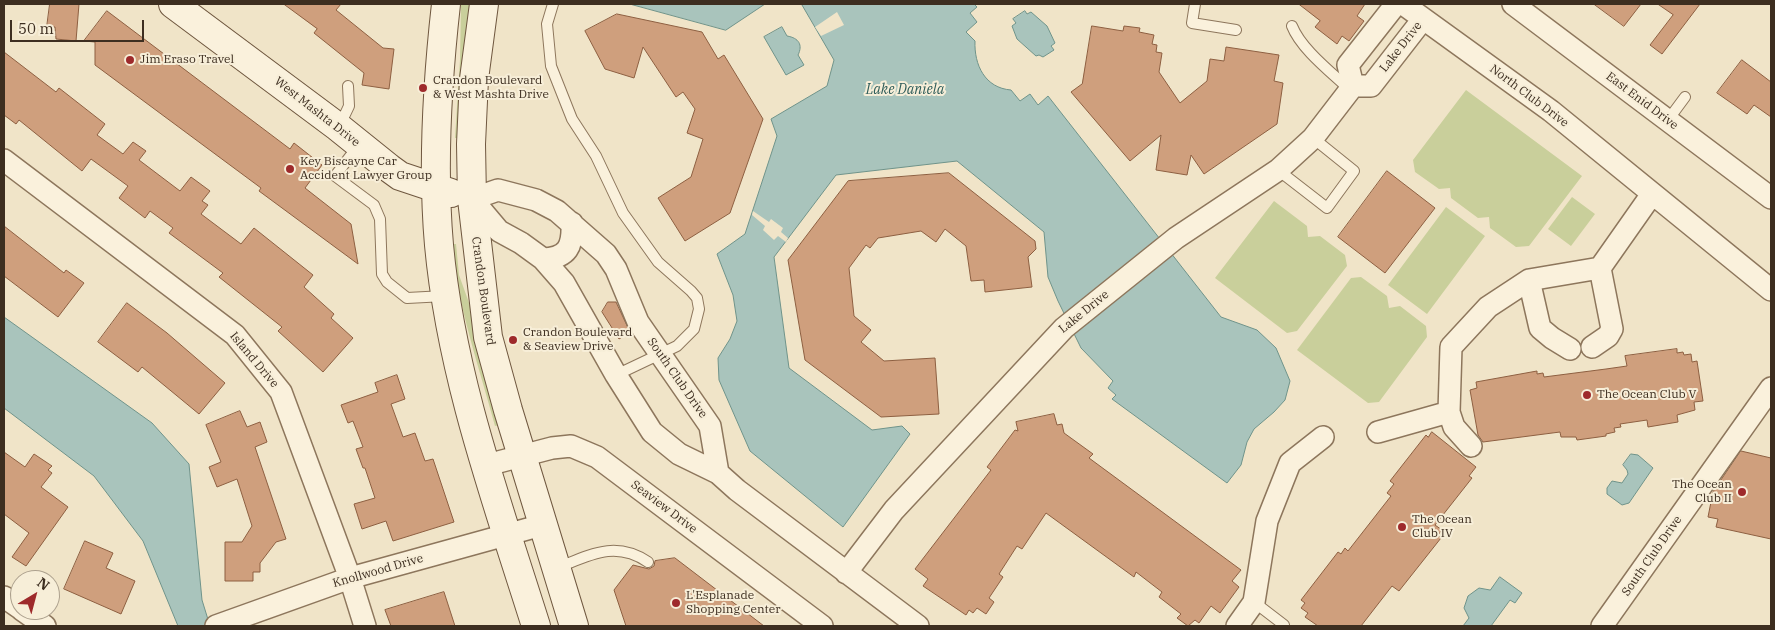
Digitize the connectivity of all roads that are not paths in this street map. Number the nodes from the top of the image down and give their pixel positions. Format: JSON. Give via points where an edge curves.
{"nodes":[{"id":1,"x":173,"y":4,"type":"edge"},
{"id":2,"x":446,"y":4,"type":"edge"},
{"id":3,"x":484,"y":4,"type":"edge"},
{"id":4,"x":554,"y":4,"type":"edge"},
{"id":5,"x":1195,"y":4,"type":"edge"},
{"id":6,"x":1396,"y":4,"type":"edge"},
{"id":7,"x":1403,"y":4,"type":"edge"},
{"id":8,"x":1513,"y":4,"type":"edge"},
{"id":9,"x":1423,"y":19,"type":"junction"},
{"id":10,"x":1292,"y":26,"type":"dead end"},
{"id":11,"x":1236,"y":30,"type":"dead end"},
{"id":12,"x":348,"y":86,"type":"dead end"},
{"id":13,"x":1352,"y":88,"type":"junction"},
{"id":14,"x":1685,"y":97,"type":"dead end"},
{"id":15,"x":1668,"y":120,"type":"junction"},
{"id":16,"x":338,"y":127,"type":"junction"},
{"id":17,"x":1313,"y":138,"type":"junction"},
{"id":18,"x":359,"y":145,"type":"junction"},
{"id":19,"x":4,"y":160,"type":"edge"},
{"id":20,"x":1278,"y":170,"type":"junction"},
{"id":21,"x":436,"y":190,"type":"junction"},
{"id":22,"x":1652,"y":194,"type":"junction"},
{"id":23,"x":1771,"y":198,"type":"edge"},
{"id":24,"x":472,"y":199,"type":"junction"},
{"id":25,"x":572,"y":223,"type":"junction"},
{"id":26,"x":543,"y":259,"type":"junction"},
{"id":27,"x":1600,"y":268,"type":"junction"},
{"id":28,"x":1529,"y":280,"type":"junction"},
{"id":29,"x":1771,"y":290,"type":"edge"},
{"id":30,"x":446,"y":296,"type":"junction"},
{"id":31,"x":1592,"y":347,"type":"dead end"},
{"id":32,"x":1570,"y":349,"type":"dead end"},
{"id":33,"x":658,"y":354,"type":"junction"},
{"id":34,"x":616,"y":375,"type":"junction"},
{"id":35,"x":1771,"y":388,"type":"edge"},
{"id":36,"x":1449,"y":412,"type":"junction"},
{"id":37,"x":1378,"y":432,"type":"dead end"},
{"id":38,"x":1323,"y":437,"type":"dead end"},
{"id":39,"x":1471,"y":446,"type":"dead end"},
{"id":40,"x":522,"y":456,"type":"junction"},
{"id":41,"x":487,"y":464,"type":"junction"},
{"id":42,"x":718,"y":473,"type":"junction"},
{"id":43,"x":542,"y":525,"type":"junction"},
{"id":44,"x":508,"y":535,"type":"junction"},
{"id":45,"x":648,"y":562,"type":"dead end"},
{"id":46,"x":556,"y":569,"type":"junction"},
{"id":47,"x":846,"y":573,"type":"junction"},
{"id":48,"x":350,"y":578,"type":"junction"},
{"id":49,"x":1254,"y":602,"type":"junction"},
{"id":50,"x":1284,"y":625,"type":"edge"},
{"id":51,"x":216,"y":626,"type":"edge"},
{"id":52,"x":365,"y":626,"type":"edge"},
{"id":53,"x":536,"y":626,"type":"edge"},
{"id":54,"x":574,"y":626,"type":"edge"},
{"id":55,"x":822,"y":626,"type":"edge"},
{"id":56,"x":918,"y":626,"type":"edge"},
{"id":57,"x":1237,"y":626,"type":"edge"},
{"id":58,"x":1602,"y":626,"type":"edge"}],
"edges":[{"from":1,"to":16,"type":"main road","name":"West Mashta Drive"},
{"from":2,"to":21,"type":"main road","via":[[436,116]]},
{"from":3,"to":24,"type":"main road","name":"Crandon Boulevard","via":[[474,79]]},
{"from":4,"to":33,"type":"lane","via":[[547,24],[551,66],[572,119],[596,156],[624,213],[658,262],[697,298],[699,309],[694,329],[677,346]]},
{"from":5,"to":11,"type":"lane","via":[[1192,23]]},
{"from":6,"to":13,"type":"street","via":[[1348,65]]},
{"from":7,"to":9,"type":"street","name":"North Club Drive"},
{"from":8,"to":15,"type":"street","name":"East Enid Drive"},
{"from":9,"to":13,"type":"street","name":"Lake Drive","via":[[1371,86]]},
{"from":9,"to":22,"type":"street","name":"North Club Drive","via":[[1551,111]]},
{"from":10,"to":13,"type":"lane","via":[[1313,56]]},
{"from":12,"to":16,"type":"lane","via":[[349,106]]},
{"from":13,"to":17,"type":"street","name":"Lake Drive"},
{"from":14,"to":15,"type":"lane"},
{"from":15,"to":23,"type":"street","name":"East Enid Drive"},
{"from":16,"to":18,"type":"main road","name":"West Mashta Drive"},
{"from":17,"to":20,"type":"street","name":"Lake Drive"},
{"from":17,"to":20,"type":"lane","via":[[1354,171],[1327,208]]},
{"from":18,"to":21,"type":"main road","name":"West Mashta Drive","via":[[400,176]]},
{"from":18,"to":30,"type":"lane","via":[[335,176],[374,205],[380,219],[382,274],[407,298]]},
{"from":19,"to":48,"type":"street","name":"Island Drive","via":[[235,335],[281,392]]},
{"from":20,"to":47,"type":"street","name":"Lake Drive","via":[[1176,238],[1064,328],[894,510]]},
{"from":21,"to":24,"type":"main road","name":"West Mashta Drive"},
{"from":21,"to":30,"type":"main road"},
{"from":22,"to":27,"type":"street"},
{"from":22,"to":29,"type":"street"},
{"from":24,"to":25,"type":"street","name":"South Club Drive","via":[[498,190],[516,194],[536,200]]},
{"from":24,"to":26,"type":"street","via":[[499,231]]},
{"from":24,"to":40,"type":"main road","name":"Crandon Boulevard","via":[[488,337]]},
{"from":25,"to":26,"type":"street","via":[[570,243],[565,252],[555,258]]},
{"from":25,"to":33,"type":"street","name":"South Club Drive","via":[[611,262],[638,322]]},
{"from":26,"to":34,"type":"street","via":[[564,283]]},
{"from":27,"to":28,"type":"street"},
{"from":27,"to":31,"type":"street","via":[[1612,329],[1608,336]]},
{"from":28,"to":32,"type":"street","via":[[1540,328]]},
{"from":28,"to":36,"type":"street","via":[[1488,307],[1451,347]]},
{"from":30,"to":41,"type":"main road","via":[[465,392]]},
{"from":33,"to":34,"type":"lane"},
{"from":33,"to":42,"type":"street","name":"South Club Drive","via":[[710,426]]},
{"from":34,"to":42,"type":"street","via":[[652,432],[679,454]]},
{"from":35,"to":58,"type":"street","name":"South Club Drive"},
{"from":36,"to":37,"type":"street"},
{"from":36,"to":39,"type":"street","via":[[1454,428]]},
{"from":38,"to":49,"type":"street","via":[[1290,463],[1267,521]]},
{"from":40,"to":41,"type":"street","name":"Seaview Drive"},
{"from":40,"to":43,"type":"main road","name":"Crandon Boulevard"},
{"from":40,"to":55,"type":"street","name":"Seaview Drive","via":[[571,446],[597,458]]},
{"from":41,"to":44,"type":"main road"},
{"from":42,"to":47,"type":"street"},
{"from":43,"to":44,"type":"street","name":"Knollwood Drive"},
{"from":43,"to":46,"type":"main road","name":"Crandon Boulevard"},
{"from":44,"to":48,"type":"street","name":"Knollwood Drive"},
{"from":44,"to":53,"type":"main road"},
{"from":45,"to":46,"type":"lane","via":[[629,552],[611,550]]},
{"from":46,"to":54,"type":"main road","name":"Crandon Boulevard"},
{"from":47,"to":56,"type":"street"},
{"from":48,"to":51,"type":"street","name":"Knollwood Drive"},
{"from":48,"to":52,"type":"street","name":"Island Drive"},
{"from":49,"to":50,"type":"lane"},
{"from":49,"to":57,"type":"street"}]}
